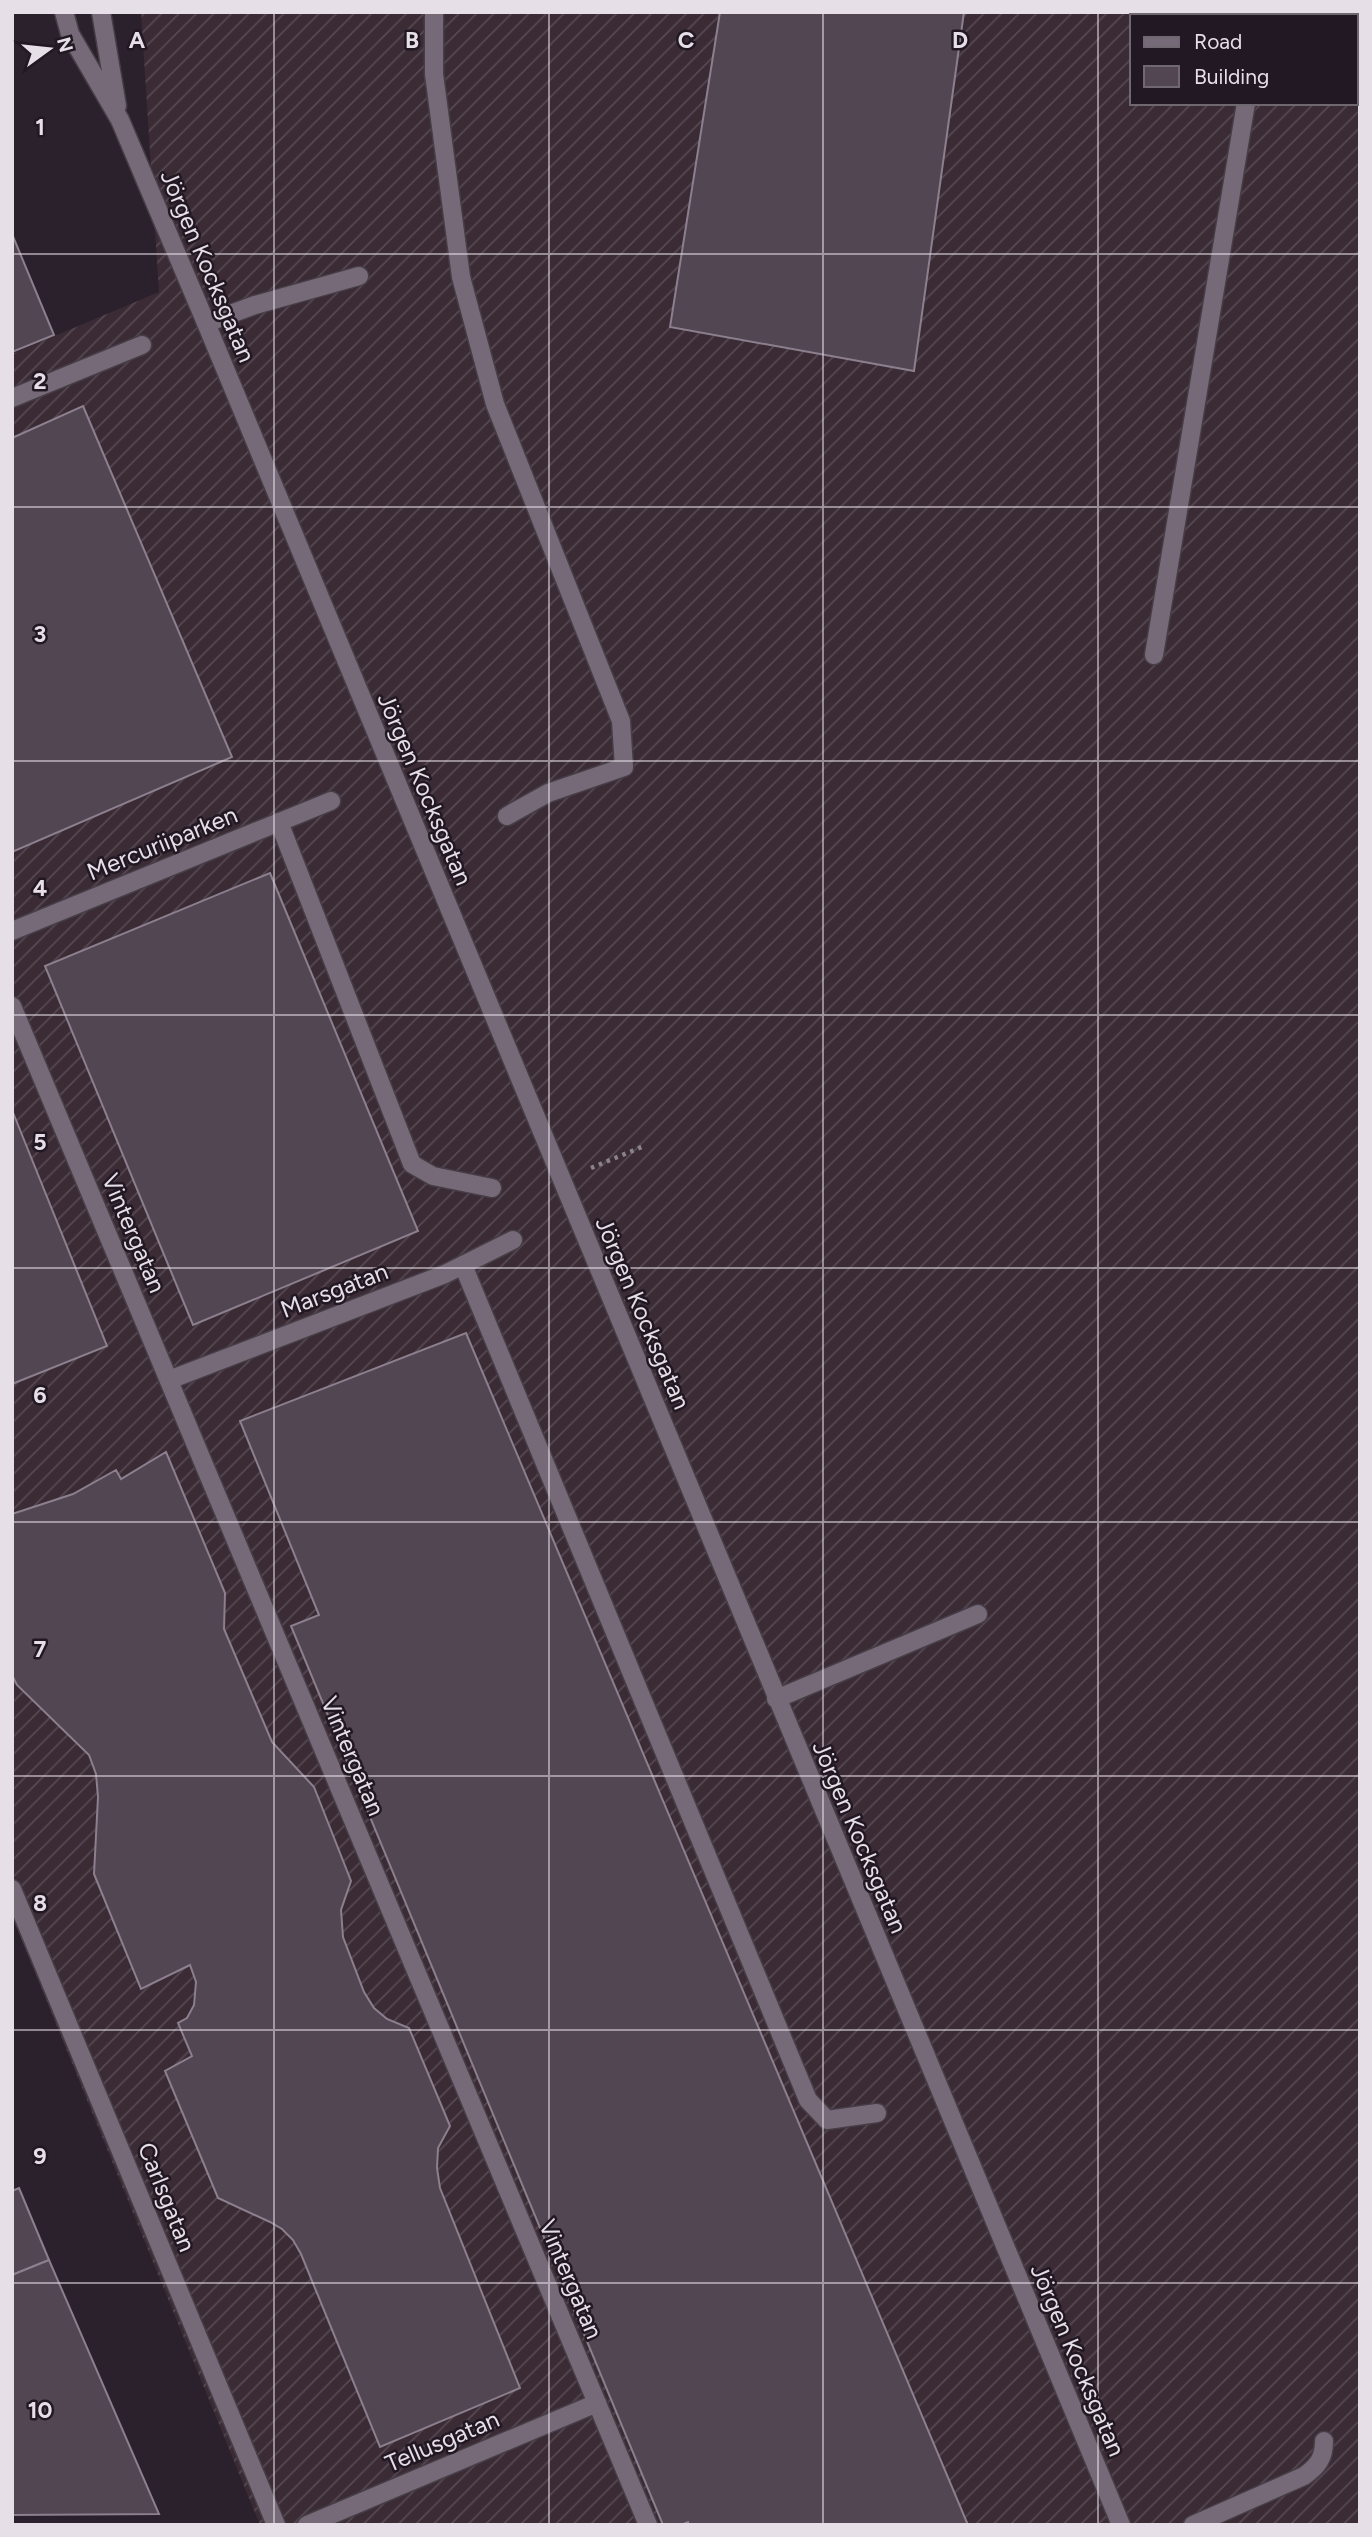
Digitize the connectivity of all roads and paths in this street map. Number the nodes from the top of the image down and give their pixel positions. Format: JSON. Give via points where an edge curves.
{"nodes":[{"id":1,"x":64,"y":12,"type":"edge"},
{"id":2,"x":101,"y":12,"type":"edge"},
{"id":3,"x":435,"y":12,"type":"edge"},
{"id":4,"x":1246,"y":105,"type":"edge"},
{"id":5,"x":120,"y":120,"type":"junction"},
{"id":6,"x":359,"y":276,"type":"dead end"},
{"id":7,"x":206,"y":323,"type":"junction"},
{"id":8,"x":142,"y":345,"type":"dead end"},
{"id":9,"x":12,"y":398,"type":"edge"},
{"id":10,"x":1154,"y":655,"type":"dead end"},
{"id":11,"x":331,"y":801,"type":"dead end"},
{"id":12,"x":506,"y":816,"type":"dead end"},
{"id":13,"x":279,"y":822,"type":"junction"},
{"id":14,"x":12,"y":931,"type":"edge"},
{"id":15,"x":12,"y":1006,"type":"edge"},
{"id":16,"x":492,"y":1188,"type":"dead end"},
{"id":17,"x":513,"y":1240,"type":"dead end"},
{"id":18,"x":463,"y":1265,"type":"junction"},
{"id":19,"x":169,"y":1380,"type":"junction"},
{"id":20,"x":978,"y":1614,"type":"dead end"},
{"id":21,"x":776,"y":1699,"type":"junction"},
{"id":22,"x":12,"y":1889,"type":"edge"},
{"id":23,"x":877,"y":2113,"type":"dead end"},
{"id":24,"x":597,"y":2403,"type":"junction"},
{"id":25,"x":1324,"y":2441,"type":"dead end"},
{"id":26,"x":276,"y":2525,"type":"edge"},
{"id":27,"x":307,"y":2525,"type":"edge"},
{"id":28,"x":648,"y":2525,"type":"edge"},
{"id":29,"x":1121,"y":2525,"type":"edge"},
{"id":30,"x":1193,"y":2525,"type":"edge"}],
"edges":[{"from":1,"to":5,"type":"street","name":"Jörgen Kocksgatan","via":[[70,34]]},
{"from":2,"to":5,"type":"street","name":"Jörgen Kocksgatan"},
{"from":3,"to":12,"type":"street","via":[[434,74],[468,304],[495,404],[621,721],[624,766],[548,793]]},
{"from":4,"to":10,"type":"street"},
{"from":5,"to":7,"type":"street","name":"Jörgen Kocksgatan"},
{"from":6,"to":7,"type":"street"},
{"from":7,"to":21,"type":"street","name":"Jörgen Kocksgatan"},
{"from":8,"to":9,"type":"street"},
{"from":11,"to":13,"type":"street","name":"Mercuriiparken"},
{"from":13,"to":14,"type":"street","name":"Mercuriiparken"},
{"from":13,"to":16,"type":"street","via":[[412,1164],[433,1176]]},
{"from":15,"to":19,"type":"street","name":"Vintergatan"},
{"from":17,"to":18,"type":"street","name":"Marsgatan"},
{"from":18,"to":19,"type":"street","name":"Marsgatan"},
{"from":18,"to":23,"type":"street","via":[[808,2100],[827,2120]]},
{"from":19,"to":24,"type":"street","name":"Vintergatan"},
{"from":20,"to":21,"type":"street"},
{"from":21,"to":29,"type":"street","name":"Jörgen Kocksgatan"},
{"from":22,"to":26,"type":"street","name":"Carlsgatan"},
{"from":24,"to":27,"type":"street","name":"Tellusgatan"},
{"from":24,"to":28,"type":"street","name":"Vintergatan"},
{"from":25,"to":30,"type":"street","via":[[1318,2467],[1304,2476]]}]}
